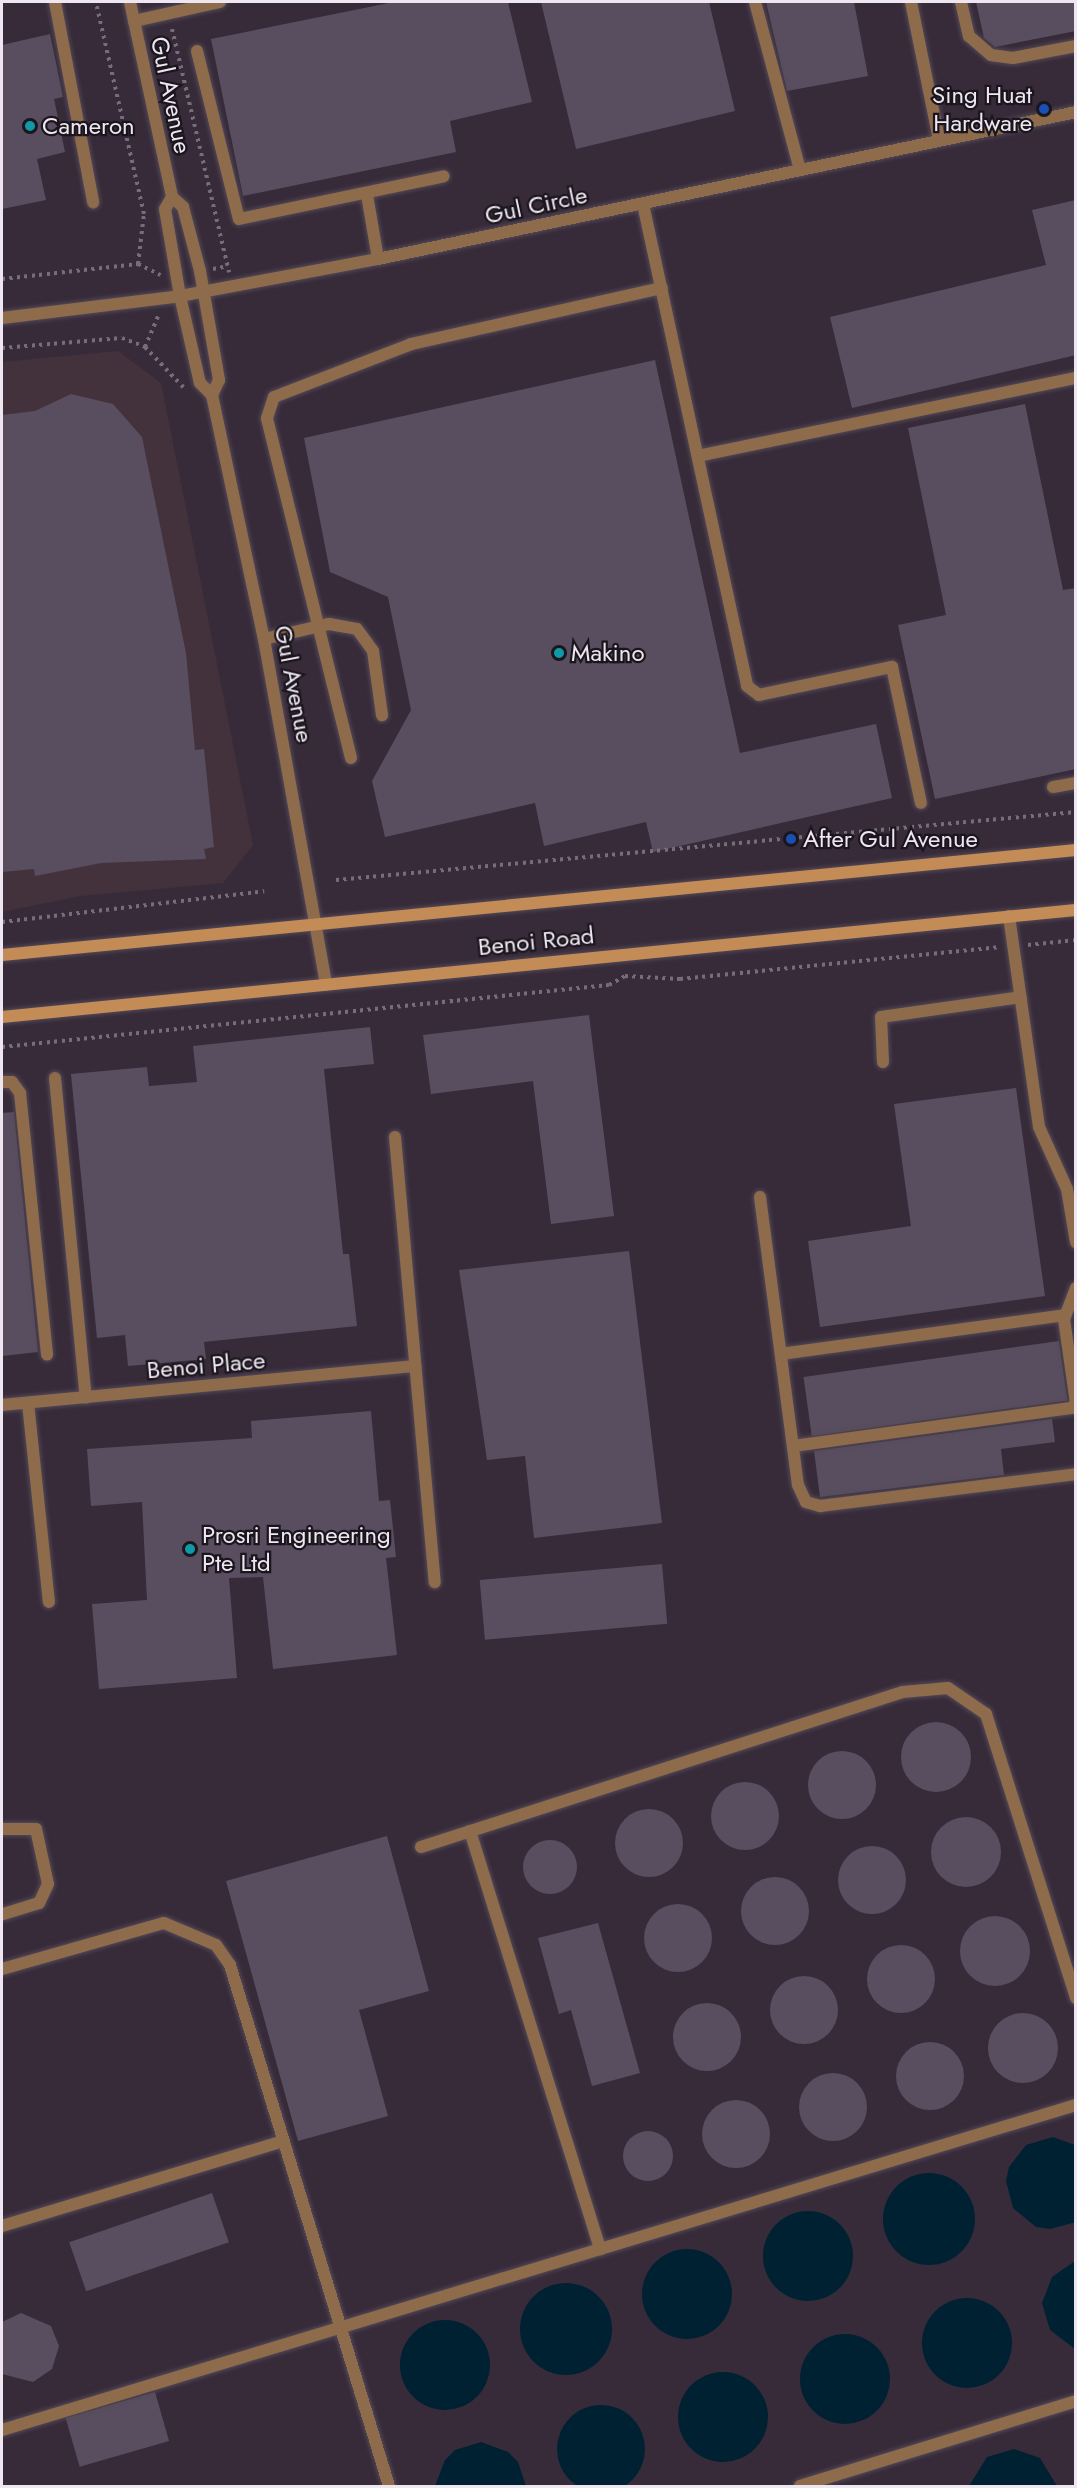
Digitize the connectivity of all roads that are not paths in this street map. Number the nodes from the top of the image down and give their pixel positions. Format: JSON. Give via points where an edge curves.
{"nodes":[{"id":1,"x":55,"y":2,"type":"edge"},
{"id":2,"x":130,"y":2,"type":"edge"},
{"id":3,"x":220,"y":2,"type":"edge"},
{"id":4,"x":755,"y":2,"type":"edge"},
{"id":5,"x":911,"y":2,"type":"edge"},
{"id":6,"x":961,"y":2,"type":"edge"},
{"id":7,"x":197,"y":4,"type":"edge"},
{"id":8,"x":134,"y":21,"type":"junction"},
{"id":9,"x":1076,"y":46,"type":"edge"},
{"id":10,"x":197,"y":51,"type":"dead end"},
{"id":11,"x":1076,"y":112,"type":"edge"},
{"id":12,"x":939,"y":140,"type":"junction"},
{"id":13,"x":800,"y":170,"type":"junction"},
{"id":14,"x":444,"y":176,"type":"dead end"},
{"id":15,"x":367,"y":195,"type":"junction"},
{"id":16,"x":172,"y":197,"type":"junction"},
{"id":17,"x":93,"y":202,"type":"dead end"},
{"id":18,"x":643,"y":204,"type":"junction"},
{"id":19,"x":378,"y":259,"type":"junction"},
{"id":20,"x":662,"y":288,"type":"junction"},
{"id":21,"x":204,"y":292,"type":"junction"},
{"id":22,"x":180,"y":296,"type":"junction"},
{"id":23,"x":2,"y":318,"type":"edge"},
{"id":24,"x":1076,"y":378,"type":"edge"},
{"id":25,"x":212,"y":395,"type":"junction"},
{"id":26,"x":698,"y":456,"type":"junction"},
{"id":27,"x":319,"y":626,"type":"junction"},
{"id":28,"x":264,"y":639,"type":"junction"},
{"id":29,"x":382,"y":715,"type":"dead end"},
{"id":30,"x":351,"y":758,"type":"dead end"},
{"id":31,"x":1076,"y":783,"type":"edge"},
{"id":32,"x":1053,"y":788,"type":"dead end"},
{"id":33,"x":921,"y":803,"type":"dead end"},
{"id":34,"x":1076,"y":850,"type":"edge"},
{"id":35,"x":1076,"y":910,"type":"edge"},
{"id":36,"x":1009,"y":916,"type":"junction"},
{"id":37,"x":319,"y":924,"type":"junction"},
{"id":38,"x":2,"y":955,"type":"edge"},
{"id":39,"x":326,"y":984,"type":"junction"},
{"id":40,"x":1021,"y":997,"type":"junction"},
{"id":41,"x":2,"y":1017,"type":"edge"},
{"id":42,"x":883,"y":1062,"type":"dead end"},
{"id":43,"x":55,"y":1078,"type":"dead end"},
{"id":44,"x":2,"y":1082,"type":"edge"},
{"id":45,"x":395,"y":1137,"type":"dead end"},
{"id":46,"x":760,"y":1197,"type":"dead end"},
{"id":47,"x":1076,"y":1242,"type":"edge"},
{"id":48,"x":1076,"y":1288,"type":"edge"},
{"id":49,"x":1064,"y":1315,"type":"junction"},
{"id":50,"x":781,"y":1354,"type":"junction"},
{"id":51,"x":47,"y":1355,"type":"dead end"},
{"id":52,"x":415,"y":1366,"type":"junction"},
{"id":53,"x":86,"y":1398,"type":"junction"},
{"id":54,"x":28,"y":1403,"type":"junction"},
{"id":55,"x":2,"y":1405,"type":"edge"},
{"id":56,"x":1076,"y":1405,"type":"edge"},
{"id":57,"x":793,"y":1446,"type":"junction"},
{"id":58,"x":1076,"y":1474,"type":"edge"},
{"id":59,"x":435,"y":1582,"type":"dead end"},
{"id":60,"x":49,"y":1602,"type":"dead end"},
{"id":61,"x":2,"y":1829,"type":"edge"},
{"id":62,"x":470,"y":1831,"type":"junction"},
{"id":63,"x":421,"y":1847,"type":"dead end"},
{"id":64,"x":2,"y":1914,"type":"edge"},
{"id":65,"x":2,"y":1969,"type":"edge"},
{"id":66,"x":1076,"y":1998,"type":"edge"},
{"id":67,"x":1076,"y":2105,"type":"edge"},
{"id":68,"x":283,"y":2140,"type":"junction"},
{"id":69,"x":2,"y":2226,"type":"edge"},
{"id":70,"x":600,"y":2249,"type":"junction"},
{"id":71,"x":341,"y":2328,"type":"junction"},
{"id":72,"x":1076,"y":2401,"type":"edge"},
{"id":73,"x":2,"y":2430,"type":"edge"},
{"id":74,"x":389,"y":2487,"type":"edge"},
{"id":75,"x":800,"y":2487,"type":"edge"}],
"edges":[{"from":1,"to":17,"type":"street"},
{"from":2,"to":8,"type":"street","name":"Gul Avenue"},
{"from":3,"to":7,"type":"street"},
{"from":4,"to":13,"type":"street"},
{"from":5,"to":12,"type":"street"},
{"from":6,"to":9,"type":"street","via":[[969,36],[991,55],[1013,58]]},
{"from":7,"to":8,"type":"street"},
{"from":8,"to":16,"type":"street","name":"Gul Avenue"},
{"from":10,"to":15,"type":"street","via":[[239,219]]},
{"from":11,"to":12,"type":"street","name":"Gul Circle"},
{"from":12,"to":13,"type":"street","name":"Gul Circle"},
{"from":13,"to":18,"type":"street","name":"Gul Circle"},
{"from":14,"to":15,"type":"street"},
{"from":15,"to":19,"type":"street"},
{"from":16,"to":21,"type":"street","name":"Gul Avenue","via":[[183,207]]},
{"from":16,"to":22,"type":"street","name":"Gul Avenue","via":[[165,209]]},
{"from":18,"to":19,"type":"street","name":"Gul Circle"},
{"from":18,"to":20,"type":"street"},
{"from":19,"to":21,"type":"street","name":"Gul Circle"},
{"from":20,"to":26,"type":"street"},
{"from":20,"to":27,"type":"street","via":[[411,344],[274,397],[267,418]]},
{"from":21,"to":22,"type":"street","name":"Gul Circle"},
{"from":21,"to":25,"type":"street","name":"Gul Avenue","via":[[219,380]]},
{"from":22,"to":23,"type":"street","name":"Gul Circle"},
{"from":22,"to":25,"type":"street","name":"Gul Avenue","via":[[200,383]]},
{"from":24,"to":26,"type":"street"},
{"from":25,"to":28,"type":"street","name":"Gul Avenue"},
{"from":26,"to":33,"type":"street","via":[[752,693],[892,667]]},
{"from":27,"to":28,"type":"street"},
{"from":27,"to":29,"type":"street","via":[[338,624],[362,633],[376,663]]},
{"from":27,"to":30,"type":"street"},
{"from":28,"to":37,"type":"street","name":"Gul Avenue"},
{"from":31,"to":32,"type":"street"},
{"from":34,"to":37,"type":"main road","name":"Benoi Road"},
{"from":35,"to":36,"type":"main road","name":"Benoi Road"},
{"from":36,"to":39,"type":"main road","name":"Benoi Road"},
{"from":36,"to":40,"type":"street"},
{"from":37,"to":38,"type":"main road","name":"Benoi Road"},
{"from":37,"to":39,"type":"street","name":"Gul Avenue"},
{"from":39,"to":41,"type":"main road","name":"Benoi Road"},
{"from":40,"to":42,"type":"street","via":[[881,1017]]},
{"from":40,"to":47,"type":"street","via":[[1040,1127],[1067,1189]]},
{"from":43,"to":53,"type":"street"},
{"from":44,"to":51,"type":"street","via":[[12,1082],[20,1093]]},
{"from":45,"to":52,"type":"street"},
{"from":46,"to":50,"type":"street"},
{"from":48,"to":49,"type":"street"},
{"from":49,"to":50,"type":"street"},
{"from":49,"to":56,"type":"street"},
{"from":50,"to":57,"type":"street"},
{"from":52,"to":53,"type":"street","name":"Benoi Place"},
{"from":52,"to":59,"type":"street"},
{"from":53,"to":54,"type":"street","name":"Benoi Place"},
{"from":54,"to":55,"type":"street","name":"Benoi Place"},
{"from":54,"to":60,"type":"street"},
{"from":56,"to":57,"type":"street"},
{"from":57,"to":58,"type":"street","via":[[801,1495],[820,1506]]},
{"from":61,"to":64,"type":"street","via":[[36,1829],[48,1884],[39,1904]]},
{"from":62,"to":63,"type":"street"},
{"from":62,"to":66,"type":"street","via":[[903,1692],[948,1688],[986,1714]]},
{"from":62,"to":70,"type":"street"},
{"from":65,"to":68,"type":"street","via":[[164,1923],[216,1945],[230,1965]]},
{"from":67,"to":70,"type":"street"},
{"from":68,"to":69,"type":"street"},
{"from":68,"to":71,"type":"street"},
{"from":70,"to":71,"type":"street"},
{"from":71,"to":73,"type":"street"},
{"from":71,"to":74,"type":"street"},
{"from":72,"to":75,"type":"street"}]}
